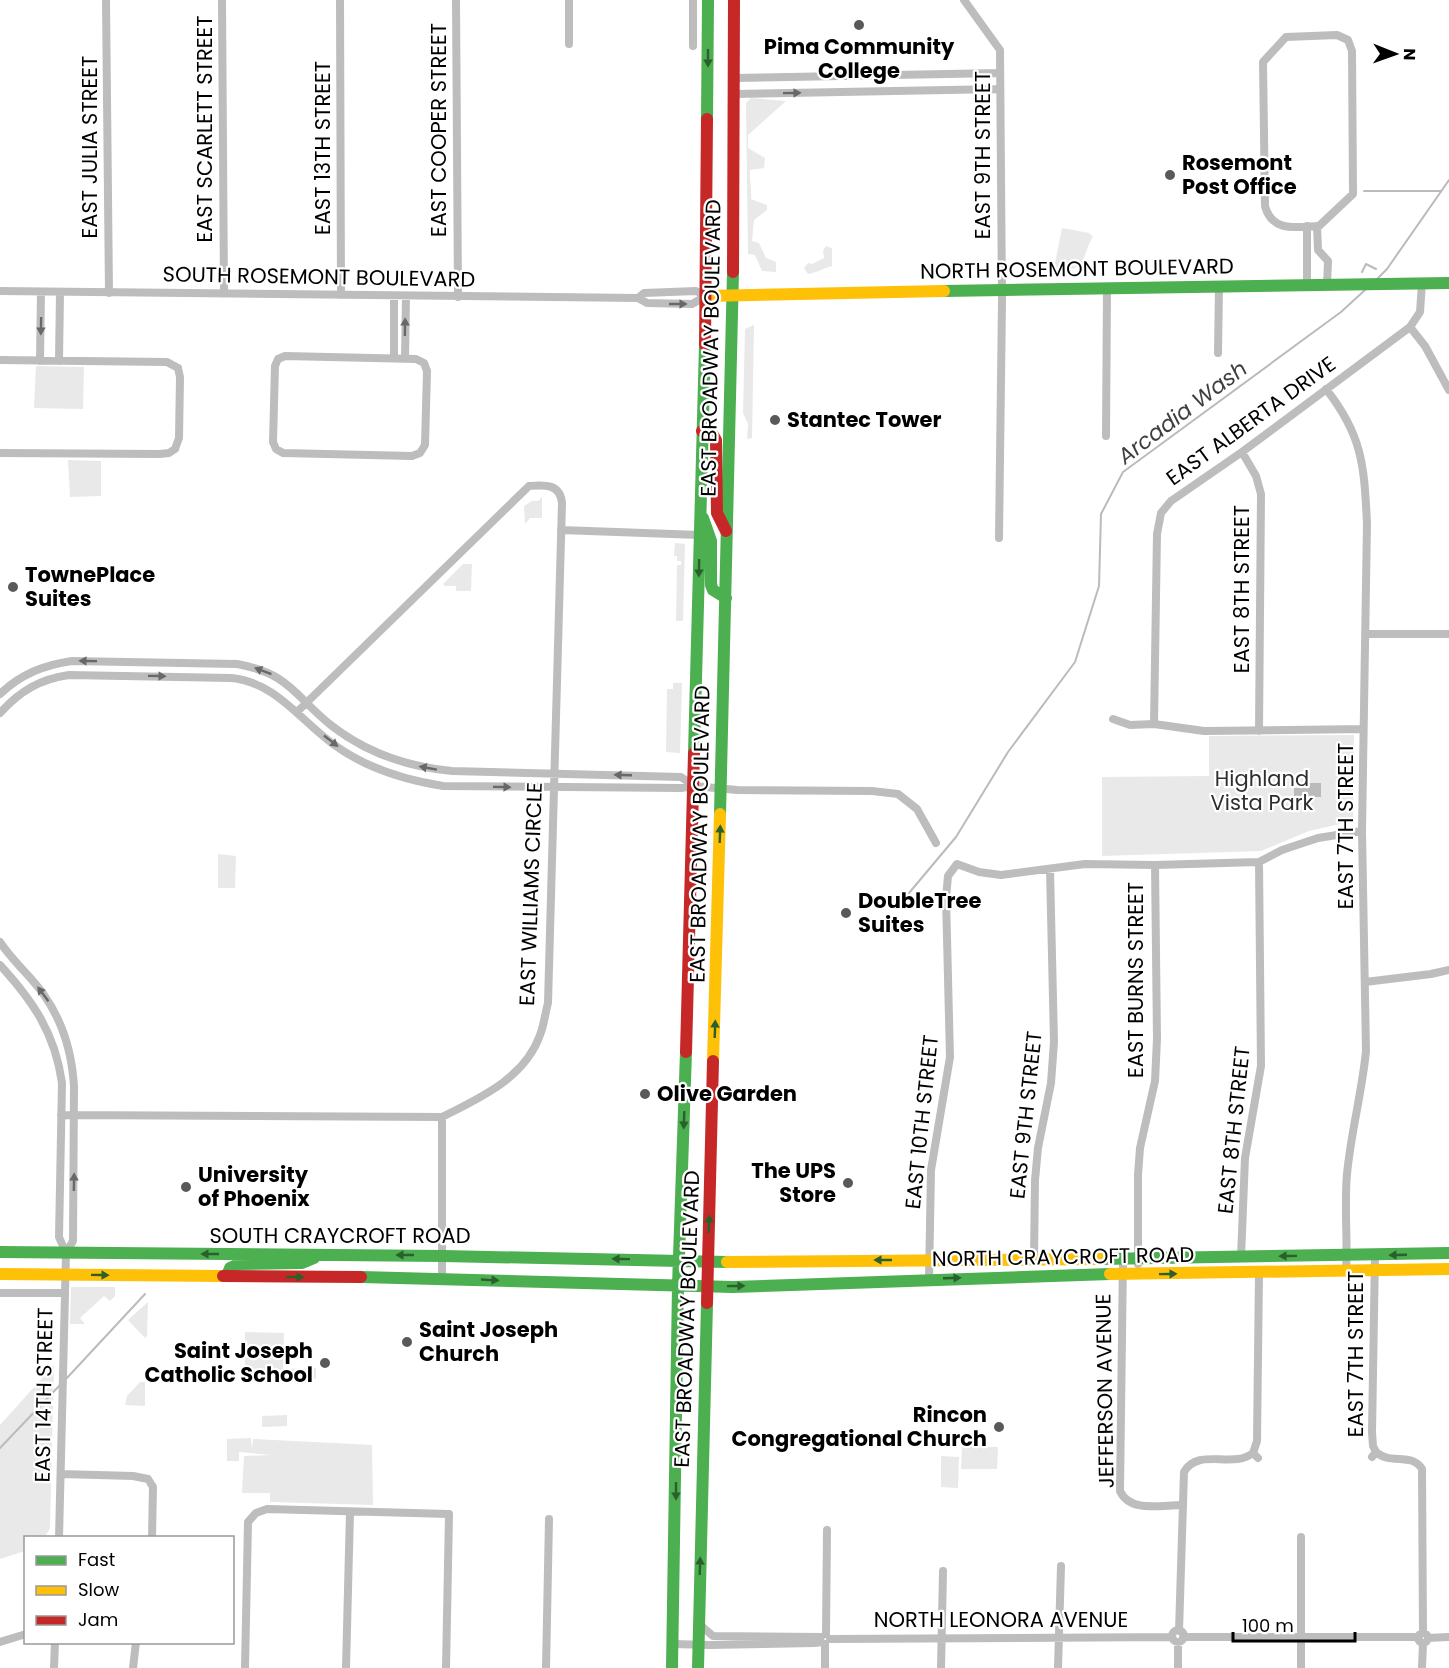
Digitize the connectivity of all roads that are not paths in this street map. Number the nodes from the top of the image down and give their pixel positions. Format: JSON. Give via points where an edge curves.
{"nodes":[{"id":1,"x":106,"y":0,"type":"edge"},
{"id":2,"x":222,"y":0,"type":"edge"},
{"id":3,"x":340,"y":0,"type":"edge"},
{"id":4,"x":456,"y":0,"type":"edge"},
{"id":5,"x":569,"y":0,"type":"edge"},
{"id":6,"x":693,"y":0,"type":"edge"},
{"id":7,"x":708,"y":0,"type":"edge"},
{"id":8,"x":734,"y":0,"type":"edge"},
{"id":9,"x":964,"y":0,"type":"edge"},
{"id":10,"x":569,"y":44,"type":"dead end"},
{"id":11,"x":693,"y":46,"type":"dead end"},
{"id":12,"x":1000,"y":73,"type":"junction"},
{"id":13,"x":733,"y":78,"type":"junction"},
{"id":14,"x":1000,"y":89,"type":"junction"},
{"id":15,"x":733,"y":94,"type":"junction"},
{"id":16,"x":1307,"y":226,"type":"junction"},
{"id":17,"x":1317,"y":226,"type":"junction"},
{"id":18,"x":1307,"y":255,"type":"junction"},
{"id":19,"x":1322,"y":255,"type":"junction"},
{"id":20,"x":1422,"y":283,"type":"junction"},
{"id":21,"x":1449,"y":283,"type":"edge"},
{"id":22,"x":1307,"y":285,"type":"junction"},
{"id":23,"x":1327,"y":285,"type":"junction"},
{"id":24,"x":1219,"y":286,"type":"junction"},
{"id":25,"x":1107,"y":288,"type":"junction"},
{"id":26,"x":0,"y":291,"type":"edge"},
{"id":27,"x":1002,"y":291,"type":"junction"},
{"id":28,"x":41,"y":292,"type":"junction"},
{"id":29,"x":60,"y":292,"type":"junction"},
{"id":30,"x":109,"y":293,"type":"junction"},
{"id":31,"x":224,"y":294,"type":"junction"},
{"id":32,"x":733,"y":294,"type":"junction"},
{"id":33,"x":341,"y":295,"type":"junction"},
{"id":34,"x":394,"y":296,"type":"junction"},
{"id":35,"x":406,"y":296,"type":"junction"},
{"id":36,"x":706,"y":296,"type":"junction"},
{"id":37,"x":458,"y":297,"type":"junction"},
{"id":38,"x":1410,"y":327,"type":"junction"},
{"id":39,"x":1218,"y":353,"type":"dead end"},
{"id":40,"x":394,"y":358,"type":"junction"},
{"id":41,"x":405,"y":358,"type":"junction"},
{"id":42,"x":0,"y":360,"type":"edge"},
{"id":43,"x":40,"y":361,"type":"junction"},
{"id":44,"x":59,"y":361,"type":"junction"},
{"id":45,"x":1326,"y":389,"type":"junction"},
{"id":46,"x":1449,"y":390,"type":"edge"},
{"id":47,"x":702,"y":431,"type":"junction"},
{"id":48,"x":1106,"y":436,"type":"dead end"},
{"id":49,"x":1242,"y":452,"type":"junction"},
{"id":50,"x":0,"y":453,"type":"edge"},
{"id":51,"x":700,"y":510,"type":"junction"},
{"id":52,"x":561,"y":530,"type":"junction"},
{"id":53,"x":727,"y":533,"type":"junction"},
{"id":54,"x":700,"y":535,"type":"junction"},
{"id":55,"x":999,"y":537,"type":"dead end"},
{"id":56,"x":726,"y":598,"type":"junction"},
{"id":57,"x":1366,"y":634,"type":"junction"},
{"id":58,"x":1449,"y":634,"type":"edge"},
{"id":59,"x":0,"y":694,"type":"edge"},
{"id":60,"x":306,"y":702,"type":"junction"},
{"id":61,"x":0,"y":712,"type":"edge"},
{"id":62,"x":297,"y":712,"type":"junction"},
{"id":63,"x":1113,"y":719,"type":"dead end"},
{"id":64,"x":1154,"y":724,"type":"junction"},
{"id":65,"x":1363,"y":729,"type":"junction"},
{"id":66,"x":1258,"y":731,"type":"junction"},
{"id":67,"x":554,"y":773,"type":"junction"},
{"id":68,"x":694,"y":786,"type":"junction"},
{"id":69,"x":553,"y":787,"type":"junction"},
{"id":70,"x":721,"y":789,"type":"junction"},
{"id":71,"x":1362,"y":831,"type":"junction"},
{"id":72,"x":936,"y":843,"type":"dead end"},
{"id":73,"x":1258,"y":862,"type":"junction"},
{"id":74,"x":1155,"y":865,"type":"junction"},
{"id":75,"x":1050,"y":869,"type":"junction"},
{"id":76,"x":0,"y":942,"type":"edge"},
{"id":77,"x":0,"y":965,"type":"edge"},
{"id":78,"x":1449,"y":970,"type":"edge"},
{"id":79,"x":1365,"y":982,"type":"junction"},
{"id":80,"x":61,"y":1115,"type":"junction"},
{"id":81,"x":75,"y":1115,"type":"junction"},
{"id":82,"x":442,"y":1117,"type":"junction"},
{"id":83,"x":0,"y":1252,"type":"edge"},
{"id":84,"x":1449,"y":1252,"type":"edge"},
{"id":85,"x":66,"y":1253,"type":"junction"},
{"id":86,"x":321,"y":1255,"type":"junction"},
{"id":87,"x":1375,"y":1255,"type":"junction"},
{"id":88,"x":443,"y":1256,"type":"junction"},
{"id":89,"x":1347,"y":1256,"type":"junction"},
{"id":90,"x":1241,"y":1257,"type":"junction"},
{"id":91,"x":1034,"y":1258,"type":"junction"},
{"id":92,"x":1123,"y":1258,"type":"junction"},
{"id":93,"x":929,"y":1259,"type":"junction"},
{"id":94,"x":1138,"y":1259,"type":"junction"},
{"id":95,"x":679,"y":1261,"type":"junction"},
{"id":96,"x":708,"y":1262,"type":"junction"},
{"id":97,"x":1449,"y":1269,"type":"edge"},
{"id":98,"x":1374,"y":1270,"type":"junction"},
{"id":99,"x":1346,"y":1271,"type":"junction"},
{"id":100,"x":1258,"y":1272,"type":"junction"},
{"id":101,"x":0,"y":1274,"type":"edge"},
{"id":102,"x":1122,"y":1274,"type":"junction"},
{"id":103,"x":1138,"y":1274,"type":"junction"},
{"id":104,"x":65,"y":1275,"type":"junction"},
{"id":105,"x":226,"y":1276,"type":"junction"},
{"id":106,"x":442,"y":1278,"type":"junction"},
{"id":107,"x":929,"y":1279,"type":"junction"},
{"id":108,"x":678,"y":1286,"type":"junction"},
{"id":109,"x":707,"y":1286,"type":"junction"},
{"id":110,"x":0,"y":1293,"type":"edge"},
{"id":111,"x":64,"y":1293,"type":"junction"},
{"id":112,"x":61,"y":1474,"type":"junction"},
{"id":113,"x":1182,"y":1505,"type":"junction"},
{"id":114,"x":350,"y":1512,"type":"junction"},
{"id":115,"x":549,"y":1519,"type":"dead end"},
{"id":116,"x":827,"y":1530,"type":"dead end"},
{"id":117,"x":59,"y":1536,"type":"edge"},
{"id":118,"x":152,"y":1536,"type":"edge"},
{"id":119,"x":1301,"y":1537,"type":"dead end"},
{"id":120,"x":1061,"y":1566,"type":"dead end"},
{"id":121,"x":943,"y":1571,"type":"dead end"},
{"id":122,"x":699,"y":1624,"type":"junction"},
{"id":123,"x":24,"y":1635,"type":"edge"},
{"id":124,"x":1058,"y":1637,"type":"junction"},
{"id":125,"x":1178,"y":1637,"type":"junction"},
{"id":126,"x":1302,"y":1637,"type":"junction"},
{"id":127,"x":1449,"y":1637,"type":"edge"},
{"id":128,"x":941,"y":1638,"type":"junction"},
{"id":129,"x":1423,"y":1638,"type":"junction"},
{"id":130,"x":824,"y":1639,"type":"junction"},
{"id":131,"x":736,"y":1641,"type":"junction"},
{"id":132,"x":0,"y":1642,"type":"edge"},
{"id":133,"x":56,"y":1644,"type":"edge"},
{"id":134,"x":136,"y":1644,"type":"edge"},
{"id":135,"x":672,"y":1644,"type":"junction"},
{"id":136,"x":698,"y":1645,"type":"junction"},
{"id":137,"x":54,"y":1668,"type":"edge"},
{"id":138,"x":134,"y":1668,"type":"edge"},
{"id":139,"x":245,"y":1668,"type":"edge"},
{"id":140,"x":346,"y":1668,"type":"edge"},
{"id":141,"x":446,"y":1668,"type":"edge"},
{"id":142,"x":546,"y":1668,"type":"edge"},
{"id":143,"x":672,"y":1668,"type":"edge"},
{"id":144,"x":698,"y":1668,"type":"edge"},
{"id":145,"x":825,"y":1668,"type":"edge"},
{"id":146,"x":941,"y":1668,"type":"edge"},
{"id":147,"x":1058,"y":1668,"type":"edge"},
{"id":148,"x":1178,"y":1668,"type":"edge"},
{"id":149,"x":1301,"y":1668,"type":"edge"},
{"id":150,"x":1422,"y":1668,"type":"edge"}],
"edges":[{"from":1,"to":30,"type":"street","name":"EAST JULIA STREET"},
{"from":2,"to":31,"type":"street","name":"EAST SCARLETT STREET"},
{"from":3,"to":33,"type":"street","name":"EAST 13TH STREET"},
{"from":4,"to":37,"type":"street","name":"EAST COOPER STREET"},
{"from":5,"to":10,"type":"street"},
{"from":6,"to":11,"type":"street"},
{"from":7,"to":36,"type":"main road","name":"EAST BROADWAY BOULEVARD","one_way":true},
{"from":8,"to":13,"type":"main road","name":"EAST BROADWAY BOULEVARD"},
{"from":9,"to":12,"type":"street","name":"EAST 9TH STREET","via":[[1000,50]]},
{"from":12,"to":13,"type":"street"},
{"from":12,"to":14,"type":"street","name":"EAST 9TH STREET"},
{"from":13,"to":15,"type":"main road","name":"EAST BROADWAY BOULEVARD"},
{"from":15,"to":14,"type":"street","one_way":true},
{"from":14,"to":27,"type":"street","name":"EAST 9TH STREET"},
{"from":15,"to":32,"type":"main road","name":"EAST BROADWAY BOULEVARD"},
{"from":16,"to":17,"type":"street"},
{"from":16,"to":17,"type":"street","via":[[1268,221],[1263,62],[1284,38],[1343,37],[1352,51],[1353,194]]},
{"from":16,"to":18,"type":"street"},
{"from":17,"to":19,"type":"street","via":[[1318,250]]},
{"from":18,"to":19,"type":"street"},
{"from":18,"to":22,"type":"street"},
{"from":19,"to":23,"type":"street","via":[[1328,261]]},
{"from":20,"to":21,"type":"main road","name":"NORTH ROSEMONT BOULEVARD"},
{"from":20,"to":23,"type":"main road","name":"NORTH ROSEMONT BOULEVARD"},
{"from":20,"to":38,"type":"street","via":[[1420,312]]},
{"from":22,"to":23,"type":"main road","name":"NORTH ROSEMONT BOULEVARD"},
{"from":22,"to":24,"type":"main road","name":"NORTH ROSEMONT BOULEVARD"},
{"from":24,"to":25,"type":"main road","name":"NORTH ROSEMONT BOULEVARD"},
{"from":24,"to":39,"type":"street"},
{"from":25,"to":27,"type":"main road","name":"NORTH ROSEMONT BOULEVARD"},
{"from":25,"to":48,"type":"street"},
{"from":26,"to":28,"type":"street","name":"SOUTH ROSEMONT BOULEVARD"},
{"from":27,"to":32,"type":"main road","name":"NORTH ROSEMONT BOULEVARD"},
{"from":27,"to":55,"type":"street","name":"EAST 9TH STREET"},
{"from":28,"to":29,"type":"street","name":"SOUTH ROSEMONT BOULEVARD"},
{"from":28,"to":43,"type":"street","one_way":true},
{"from":29,"to":30,"type":"street","name":"SOUTH ROSEMONT BOULEVARD"},
{"from":29,"to":44,"type":"street"},
{"from":30,"to":31,"type":"street","name":"SOUTH ROSEMONT BOULEVARD"},
{"from":31,"to":33,"type":"street","name":"SOUTH ROSEMONT BOULEVARD"},
{"from":32,"to":36,"type":"main road","name":"NORTH ROSEMONT BOULEVARD"},
{"from":32,"to":53,"type":"main road","name":"EAST BROADWAY BOULEVARD"},
{"from":33,"to":34,"type":"street","name":"SOUTH ROSEMONT BOULEVARD"},
{"from":34,"to":35,"type":"street","name":"SOUTH ROSEMONT BOULEVARD"},
{"from":34,"to":40,"type":"street"},
{"from":35,"to":37,"type":"street","name":"SOUTH ROSEMONT BOULEVARD"},
{"from":41,"to":35,"type":"street","one_way":true},
{"from":36,"to":37,"type":"street","name":"SOUTH ROSEMONT BOULEVARD","via":[[692,304],[647,303],[638,298]]},
{"from":36,"to":47,"type":"main road","name":"EAST BROADWAY BOULEVARD"},
{"from":38,"to":45,"type":"street","name":"EAST ALBERTA DRIVE"},
{"from":38,"to":46,"type":"street"},
{"from":40,"to":41,"type":"street"},
{"from":40,"to":41,"type":"street","via":[[279,359],[275,366],[276,449],[283,453],[420,453],[425,445],[427,371],[424,363]]},
{"from":42,"to":43,"type":"street"},
{"from":43,"to":44,"type":"street"},
{"from":44,"to":50,"type":"street","via":[[180,365],[178,452]]},
{"from":45,"to":49,"type":"street","name":"EAST ALBERTA DRIVE"},
{"from":45,"to":57,"type":"street","name":"EAST 7TH STREET","via":[[1353,432],[1365,473]]},
{"from":47,"to":51,"type":"main road","name":"EAST BROADWAY BOULEVARD"},
{"from":47,"to":53,"type":"main road","via":[[716,440],[717,513]]},
{"from":49,"to":64,"type":"street","name":"EAST ALBERTA DRIVE","via":[[1171,501],[1161,513],[1157,534]]},
{"from":49,"to":66,"type":"street","name":"EAST 8TH STREET","via":[[1261,494]]},
{"from":51,"to":54,"type":"main road","name":"EAST BROADWAY BOULEVARD"},
{"from":51,"to":56,"type":"main road","via":[[711,541],[711,585]]},
{"from":52,"to":54,"type":"street"},
{"from":52,"to":60,"type":"street","name":"EAST WILLIAMS CIRCLE","via":[[562,498],[557,488],[529,486]]},
{"from":52,"to":67,"type":"street","name":"EAST WILLIAMS CIRCLE"},
{"from":53,"to":56,"type":"main road","name":"EAST BROADWAY BOULEVARD"},
{"from":54,"to":68,"type":"main road","name":"EAST BROADWAY BOULEVARD","one_way":true},
{"from":56,"to":70,"type":"main road","name":"EAST BROADWAY BOULEVARD"},
{"from":57,"to":58,"type":"street"},
{"from":57,"to":65,"type":"street","name":"EAST 7TH STREET"},
{"from":60,"to":59,"type":"street","one_way":true,"via":[[294,688],[271,673],[235,664],[72,660],[31,671]]},
{"from":60,"to":62,"type":"street","name":"EAST WILLIAMS CIRCLE"},
{"from":67,"to":60,"type":"street","one_way":true,"via":[[437,770],[402,762],[349,738]]},
{"from":61,"to":62,"type":"street","one_way":true,"via":[[34,684],[69,675],[243,679],[270,690]]},
{"from":62,"to":69,"type":"street","one_way":true,"via":[[347,754],[392,774],[443,786]]},
{"from":63,"to":64,"type":"street","via":[[1130,725]]},
{"from":64,"to":66,"type":"street","via":[[1204,731]]},
{"from":65,"to":66,"type":"street"},
{"from":65,"to":71,"type":"street","name":"EAST 7TH STREET"},
{"from":68,"to":67,"type":"street","one_way":true,"via":[[680,777]]},
{"from":67,"to":69,"type":"street","name":"EAST WILLIAMS CIRCLE"},
{"from":68,"to":69,"type":"street"},
{"from":68,"to":70,"type":"street"},
{"from":68,"to":95,"type":"main road","name":"EAST BROADWAY BOULEVARD","one_way":true},
{"from":69,"to":82,"type":"street","name":"EAST WILLIAMS CIRCLE","via":[[548,1004],[540,1036],[525,1063],[490,1093]]},
{"from":70,"to":72,"type":"street","via":[[872,790],[898,794],[917,809]]},
{"from":96,"to":70,"type":"main road","name":"EAST BROADWAY BOULEVARD","one_way":true},
{"from":71,"to":73,"type":"street","via":[[1318,838]]},
{"from":71,"to":79,"type":"street","name":"EAST 7TH STREET"},
{"from":73,"to":74,"type":"street"},
{"from":73,"to":90,"type":"street","name":"EAST 8TH STREET","via":[[1261,1066],[1245,1158]]},
{"from":74,"to":75,"type":"street","via":[[1085,864]]},
{"from":74,"to":94,"type":"street","name":"EAST BURNS STREET","via":[[1157,1039],[1155,1081],[1140,1148]]},
{"from":75,"to":91,"type":"street","name":"EAST 9TH STREET","via":[[1054,1042],[1037,1159]]},
{"from":75,"to":93,"type":"street","name":"EAST 10TH STREET","via":[[1001,876],[957,864],[948,876],[950,1057],[931,1170]]},
{"from":81,"to":76,"type":"street","one_way":true,"via":[[72,1064],[59,1022],[44,994]]},
{"from":77,"to":80,"type":"street","via":[[30,999],[53,1044],[62,1083]]},
{"from":78,"to":79,"type":"street"},
{"from":79,"to":89,"type":"street","name":"EAST 7TH STREET","via":[[1366,1051],[1349,1151]]},
{"from":80,"to":81,"type":"street","name":"EAST WILLIAMS CIRCLE"},
{"from":80,"to":85,"type":"street","via":[[59,1237]]},
{"from":81,"to":82,"type":"street","name":"EAST WILLIAMS CIRCLE"},
{"from":85,"to":81,"type":"street","one_way":true,"via":[[73,1241]]},
{"from":82,"to":88,"type":"street"},
{"from":83,"to":85,"type":"main road","name":"SOUTH CRAYCROFT ROAD"},
{"from":84,"to":87,"type":"main road","name":"NORTH CRAYCROFT ROAD","one_way":true},
{"from":86,"to":85,"type":"main road","name":"SOUTH CRAYCROFT ROAD","one_way":true},
{"from":85,"to":104,"type":"street","name":"EAST 14TH STREET"},
{"from":88,"to":86,"type":"main road","name":"SOUTH CRAYCROFT ROAD","one_way":true},
{"from":86,"to":105,"type":"main road","via":[[302,1263],[239,1264],[230,1267]]},
{"from":87,"to":89,"type":"main road","name":"NORTH CRAYCROFT ROAD"},
{"from":87,"to":98,"type":"street","name":"EAST 7TH STREET"},
{"from":95,"to":88,"type":"main road","name":"SOUTH CRAYCROFT ROAD","one_way":true},
{"from":88,"to":106,"type":"street"},
{"from":89,"to":90,"type":"main road","name":"NORTH CRAYCROFT ROAD","one_way":true},
{"from":89,"to":99,"type":"street","name":"EAST 7TH STREET"},
{"from":90,"to":94,"type":"main road","name":"NORTH CRAYCROFT ROAD"},
{"from":91,"to":92,"type":"main road","name":"NORTH CRAYCROFT ROAD"},
{"from":91,"to":93,"type":"main road","name":"NORTH CRAYCROFT ROAD"},
{"from":92,"to":94,"type":"main road","name":"NORTH CRAYCROFT ROAD"},
{"from":92,"to":102,"type":"street","name":"JEFFERSON AVENUE"},
{"from":93,"to":96,"type":"main road","name":"NORTH CRAYCROFT ROAD","one_way":true},
{"from":93,"to":107,"type":"street","name":"EAST 10TH STREET"},
{"from":94,"to":103,"type":"street","name":"EAST BURNS STREET"},
{"from":95,"to":96,"type":"main road","name":"NORTH CRAYCROFT ROAD"},
{"from":95,"to":108,"type":"main road","name":"EAST BROADWAY BOULEVARD"},
{"from":96,"to":109,"type":"main road","name":"EAST BROADWAY BOULEVARD"},
{"from":97,"to":98,"type":"main road","name":"NORTH CRAYCROFT ROAD"},
{"from":98,"to":99,"type":"main road","name":"NORTH CRAYCROFT ROAD"},
{"from":98,"to":129,"type":"street","name":"EAST 7TH STREET","via":[[1374,1455],[1411,1459],[1419,1464],[1423,1476]]},
{"from":99,"to":100,"type":"main road","name":"NORTH CRAYCROFT ROAD"},
{"from":103,"to":100,"type":"main road","name":"NORTH CRAYCROFT ROAD","one_way":true},
{"from":100,"to":113,"type":"street","via":[[1255,1456],[1191,1463],[1184,1472]]},
{"from":101,"to":104,"type":"main road","name":"SOUTH CRAYCROFT ROAD"},
{"from":102,"to":103,"type":"main road","name":"NORTH CRAYCROFT ROAD"},
{"from":107,"to":102,"type":"main road","name":"NORTH CRAYCROFT ROAD","one_way":true},
{"from":102,"to":113,"type":"street","name":"JEFFERSON AVENUE","via":[[1120,1491],[1133,1505]]},
{"from":104,"to":105,"type":"main road","name":"SOUTH CRAYCROFT ROAD","one_way":true},
{"from":104,"to":111,"type":"street","name":"EAST 14TH STREET"},
{"from":105,"to":106,"type":"main road","name":"SOUTH CRAYCROFT ROAD","one_way":true},
{"from":106,"to":108,"type":"main road","name":"SOUTH CRAYCROFT ROAD","one_way":true},
{"from":109,"to":107,"type":"main road","name":"NORTH CRAYCROFT ROAD","one_way":true},
{"from":108,"to":109,"type":"main road","name":"NORTH CRAYCROFT ROAD"},
{"from":108,"to":135,"type":"main road","name":"EAST BROADWAY BOULEVARD","one_way":true},
{"from":122,"to":109,"type":"main road","name":"EAST BROADWAY BOULEVARD","one_way":true},
{"from":110,"to":111,"type":"street"},
{"from":111,"to":112,"type":"street","name":"EAST 14TH STREET"},
{"from":112,"to":117,"type":"street","name":"EAST 14TH STREET"},
{"from":112,"to":118,"type":"street","via":[[148,1479],[153,1487]]},
{"from":113,"to":125,"type":"street"},
{"from":114,"to":139,"type":"street","via":[[267,1509],[248,1522]]},
{"from":114,"to":140,"type":"street"},
{"from":114,"to":141,"type":"street","via":[[449,1514]]},
{"from":115,"to":142,"type":"street"},
{"from":116,"to":130,"type":"street"},
{"from":119,"to":126,"type":"street"},
{"from":120,"to":124,"type":"street"},
{"from":121,"to":128,"type":"street"},
{"from":122,"to":131,"type":"street","name":"NORTH LEONORA AVENUE","via":[[713,1636]]},
{"from":122,"to":136,"type":"main road","name":"EAST BROADWAY BOULEVARD"},
{"from":123,"to":132,"type":"street"},
{"from":124,"to":125,"type":"street","name":"NORTH LEONORA AVENUE"},
{"from":124,"to":128,"type":"street","name":"NORTH LEONORA AVENUE"},
{"from":124,"to":147,"type":"street"},
{"from":125,"to":126,"type":"street","name":"NORTH LEONORA AVENUE"},
{"from":125,"to":148,"type":"street"},
{"from":126,"to":129,"type":"street","name":"NORTH LEONORA AVENUE"},
{"from":126,"to":149,"type":"street"},
{"from":127,"to":129,"type":"street","name":"NORTH LEONORA AVENUE"},
{"from":128,"to":130,"type":"street","name":"NORTH LEONORA AVENUE"},
{"from":128,"to":146,"type":"street"},
{"from":129,"to":150,"type":"street"},
{"from":130,"to":131,"type":"street","name":"NORTH LEONORA AVENUE"},
{"from":130,"to":145,"type":"street"},
{"from":131,"to":136,"type":"street","name":"NORTH LEONORA AVENUE"},
{"from":133,"to":137,"type":"street"},
{"from":134,"to":138,"type":"street"},
{"from":135,"to":136,"type":"street","name":"NORTH LEONORA AVENUE"},
{"from":135,"to":143,"type":"main road","name":"EAST BROADWAY BOULEVARD"},
{"from":136,"to":144,"type":"main road","name":"EAST BROADWAY BOULEVARD"}]}
